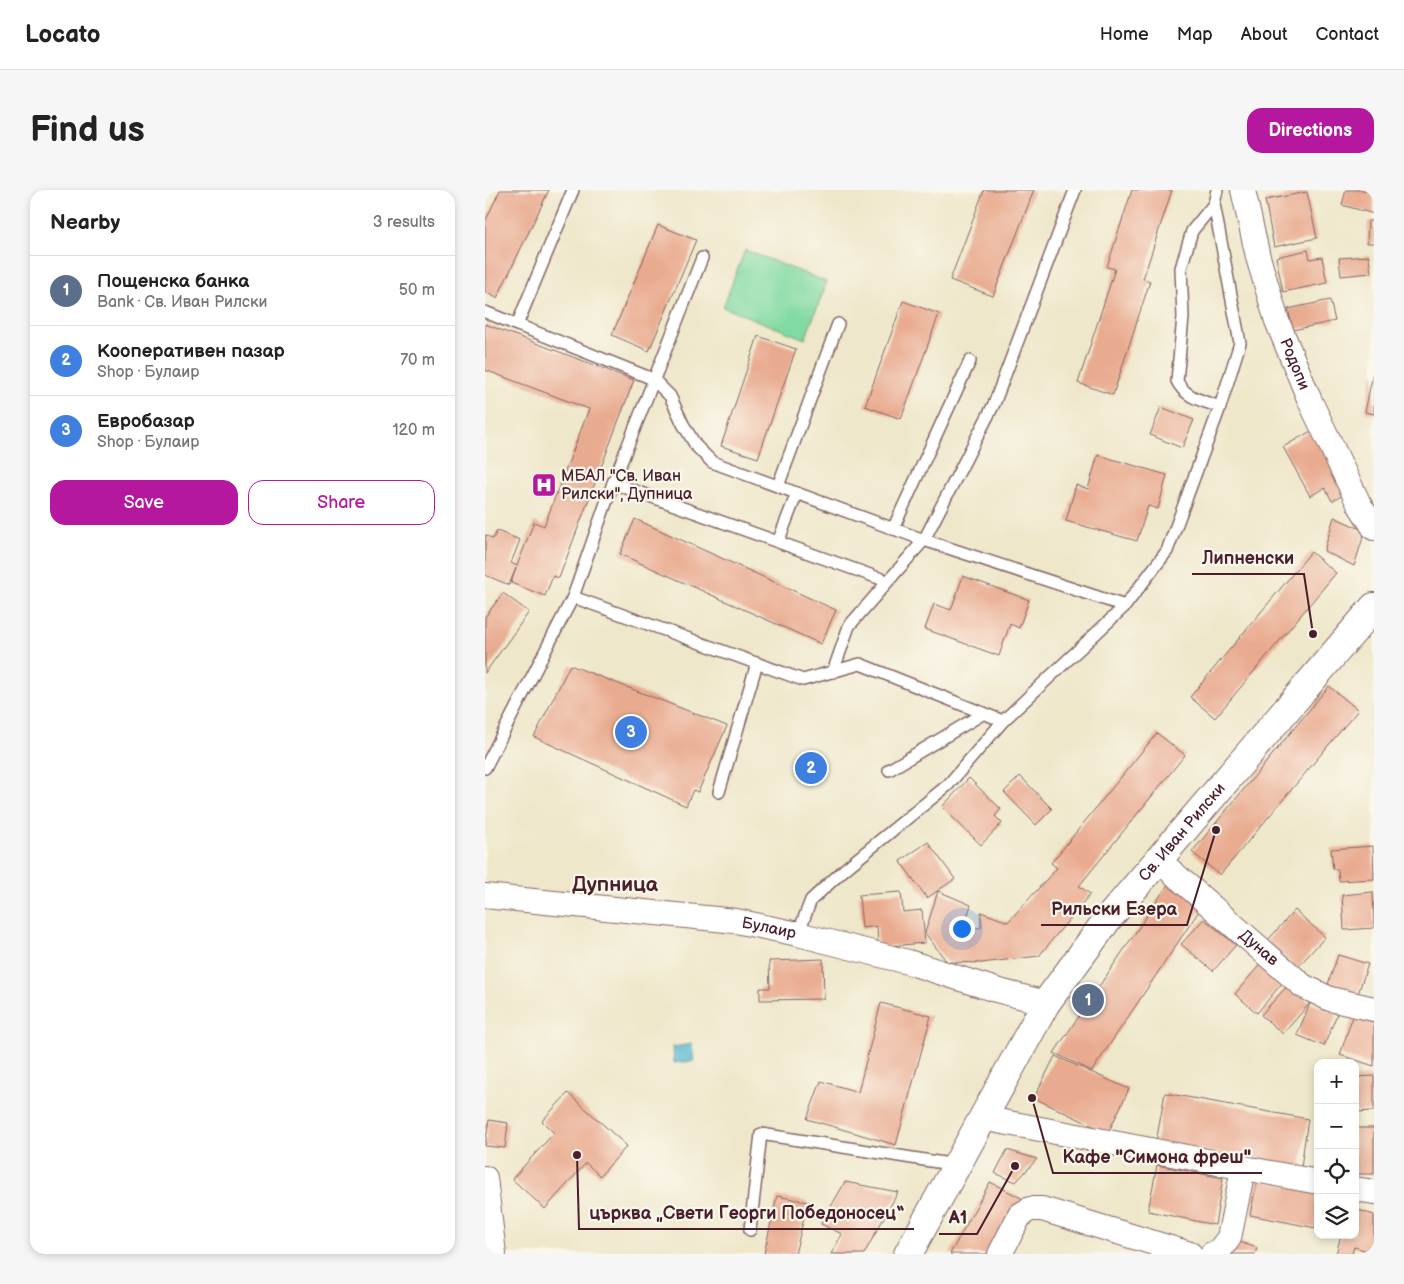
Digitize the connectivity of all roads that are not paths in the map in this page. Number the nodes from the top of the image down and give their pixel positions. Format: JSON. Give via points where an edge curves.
{"nodes":[{"id":1,"x":573,"y":190,"type":"edge"},
{"id":2,"x":1075,"y":190,"type":"edge"},
{"id":3,"x":1217,"y":190,"type":"edge"},
{"id":4,"x":1243,"y":190,"type":"edge"},
{"id":5,"x":1214,"y":204,"type":"junction"},
{"id":6,"x":702,"y":258,"type":"dead end"},
{"id":7,"x":485,"y":312,"type":"edge"},
{"id":8,"x":517,"y":324,"type":"junction"},
{"id":9,"x":838,"y":324,"type":"dead end"},
{"id":10,"x":970,"y":361,"type":"dead end"},
{"id":11,"x":653,"y":379,"type":"junction"},
{"id":12,"x":1220,"y":408,"type":"junction"},
{"id":13,"x":613,"y":483,"type":"junction"},
{"id":14,"x":778,"y":486,"type":"junction"},
{"id":15,"x":797,"y":493,"type":"junction"},
{"id":16,"x":1374,"y":528,"type":"edge"},
{"id":17,"x":893,"y":529,"type":"junction"},
{"id":18,"x":924,"y":540,"type":"junction"},
{"id":19,"x":778,"y":542,"type":"junction"},
{"id":20,"x":887,"y":581,"type":"junction"},
{"id":21,"x":573,"y":597,"type":"junction"},
{"id":22,"x":1125,"y":606,"type":"junction"},
{"id":23,"x":1374,"y":608,"type":"edge"},
{"id":24,"x":757,"y":663,"type":"junction"},
{"id":25,"x":833,"y":672,"type":"junction"},
{"id":26,"x":984,"y":713,"type":"junction"},
{"id":27,"x":1003,"y":721,"type":"junction"},
{"id":28,"x":485,"y":768,"type":"edge"},
{"id":29,"x":889,"y":770,"type":"dead end"},
{"id":30,"x":719,"y":792,"type":"dead end"},
{"id":31,"x":1157,"y":860,"type":"junction"},
{"id":32,"x":485,"y":896,"type":"edge"},
{"id":33,"x":798,"y":934,"type":"junction"},
{"id":34,"x":1046,"y":1003,"type":"junction"},
{"id":35,"x":1374,"y":1009,"type":"edge"},
{"id":36,"x":982,"y":1118,"type":"junction"},
{"id":37,"x":958,"y":1166,"type":"junction"},
{"id":38,"x":1243,"y":1169,"type":"junction"},
{"id":39,"x":485,"y":1178,"type":"edge"},
{"id":40,"x":1314,"y":1181,"type":"edge"},
{"id":41,"x":1359,"y":1190,"type":"edge"},
{"id":42,"x":1374,"y":1192,"type":"edge"},
{"id":43,"x":750,"y":1230,"type":"dead end"},
{"id":44,"x":494,"y":1254,"type":"edge"},
{"id":45,"x":908,"y":1254,"type":"edge"},
{"id":46,"x":1000,"y":1254,"type":"edge"},
{"id":47,"x":1191,"y":1254,"type":"edge"},
{"id":48,"x":1212,"y":1254,"type":"edge"}],
"edges":[{"from":1,"to":8,"type":"lane"},
{"from":2,"to":18,"type":"lane","via":[[994,404]]},
{"from":3,"to":5,"type":"lane"},
{"from":4,"to":16,"type":"street","name":"Родопи","via":[[1257,257],[1277,321],[1310,401],[1359,504]]},
{"from":5,"to":12,"type":"lane","via":[[1240,343]]},
{"from":5,"to":12,"type":"lane","via":[[1192,231],[1181,268],[1183,317],[1177,381],[1187,394]]},
{"from":6,"to":11,"type":"lane"},
{"from":7,"to":8,"type":"lane"},
{"from":8,"to":11,"type":"lane"},
{"from":9,"to":14,"type":"lane"},
{"from":10,"to":17,"type":"lane"},
{"from":11,"to":13,"type":"lane"},
{"from":11,"to":14,"type":"lane","via":[[670,396],[696,446],[712,462]]},
{"from":12,"to":22,"type":"lane","via":[[1167,551]]},
{"from":13,"to":19,"type":"lane"},
{"from":13,"to":21,"type":"lane"},
{"from":14,"to":15,"type":"lane"},
{"from":15,"to":17,"type":"lane"},
{"from":15,"to":19,"type":"lane"},
{"from":17,"to":18,"type":"lane"},
{"from":18,"to":20,"type":"lane"},
{"from":18,"to":22,"type":"lane"},
{"from":19,"to":20,"type":"lane"},
{"from":20,"to":25,"type":"lane","via":[[849,626]]},
{"from":21,"to":24,"type":"lane"},
{"from":21,"to":28,"type":"lane"},
{"from":22,"to":27,"type":"lane"},
{"from":23,"to":31,"type":"street","name":"Св. Иван Рилски"},
{"from":24,"to":25,"type":"lane","via":[[803,680]]},
{"from":24,"to":30,"type":"lane"},
{"from":25,"to":26,"type":"lane","via":[[860,664]]},
{"from":26,"to":27,"type":"lane"},
{"from":26,"to":29,"type":"lane"},
{"from":27,"to":33,"type":"lane","via":[[948,785],[811,900]]},
{"from":31,"to":34,"type":"street","name":"Св. Иван Рилски","via":[[1107,920]]},
{"from":31,"to":35,"type":"street","name":"Дунав","via":[[1303,986],[1330,999]]},
{"from":32,"to":33,"type":"street","name":"Булаир","via":[[736,921]]},
{"from":33,"to":34,"type":"street","name":"Булаир","via":[[908,962]]},
{"from":34,"to":36,"type":"street","name":"Св. Иван Рилски"},
{"from":36,"to":37,"type":"street","name":"Св. Иван Рилски"},
{"from":36,"to":38,"type":"street"},
{"from":37,"to":43,"type":"lane","via":[[761,1134]]},
{"from":37,"to":45,"type":"street","name":"Св. Иван Рилски"},
{"from":38,"to":40,"type":"street"},
{"from":38,"to":48,"type":"street","via":[[1229,1238],[1218,1252]]},
{"from":39,"to":44,"type":"street"},
{"from":41,"to":42,"type":"street"},
{"from":46,"to":47,"type":"street","via":[[1019,1215],[1030,1209],[1042,1209]]}]}
